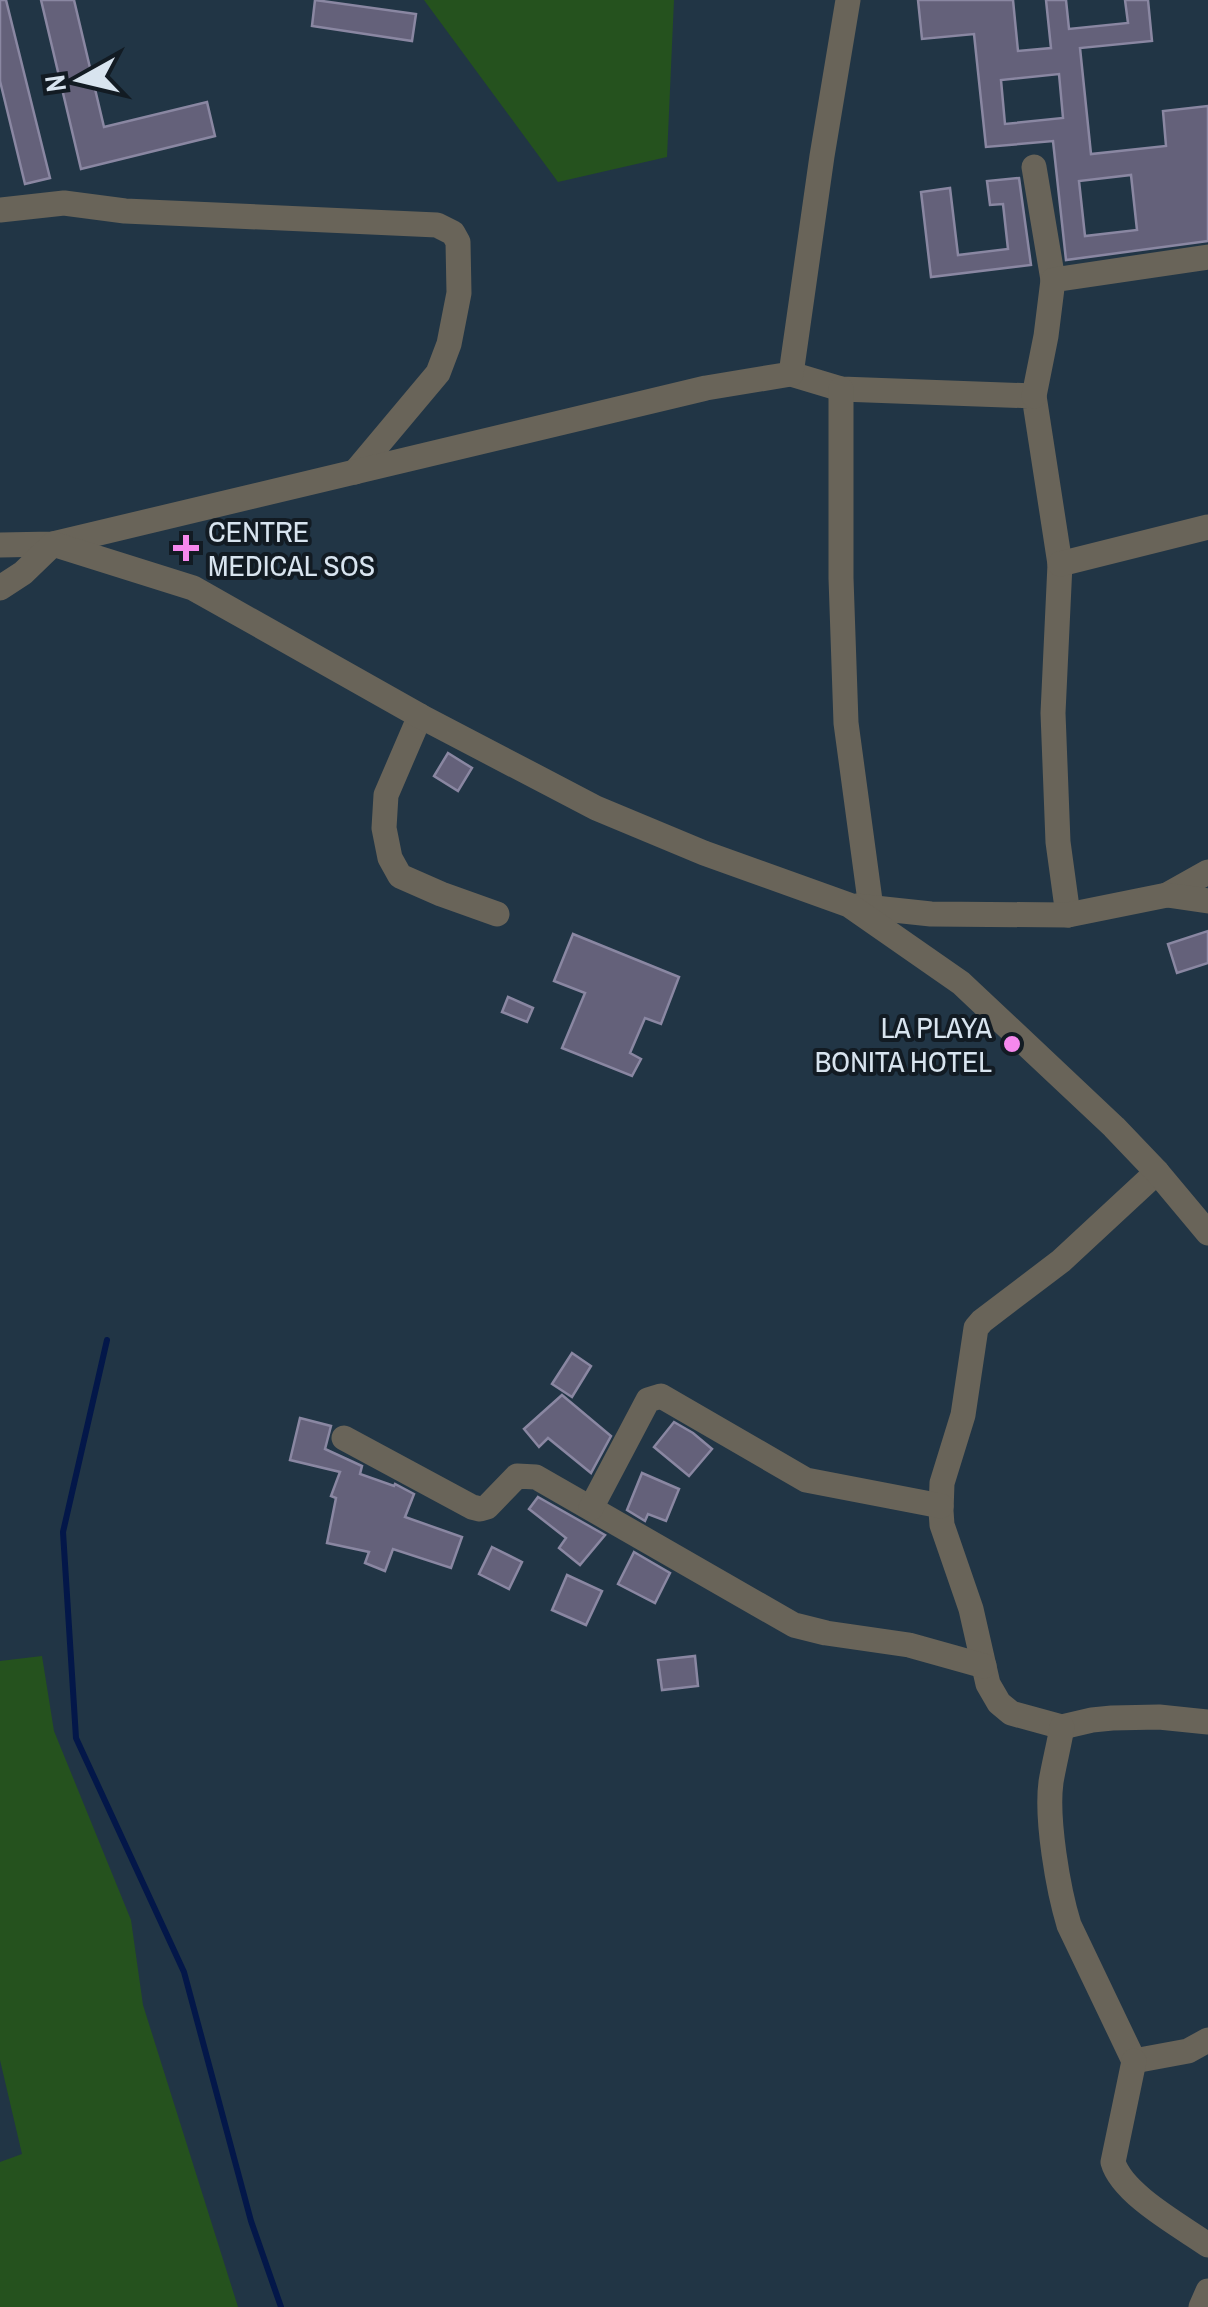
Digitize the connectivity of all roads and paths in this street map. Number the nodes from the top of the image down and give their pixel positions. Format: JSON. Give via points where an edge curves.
{"nodes":[{"id":1,"x":848,"y":0,"type":"edge"},
{"id":2,"x":1034,"y":168,"type":"dead end"},
{"id":3,"x":0,"y":210,"type":"edge"},
{"id":4,"x":1208,"y":256,"type":"edge"},
{"id":5,"x":1053,"y":280,"type":"junction"},
{"id":6,"x":791,"y":374,"type":"junction"},
{"id":7,"x":840,"y":389,"type":"junction"},
{"id":8,"x":1034,"y":396,"type":"junction"},
{"id":9,"x":354,"y":472,"type":"junction"},
{"id":10,"x":1208,"y":527,"type":"edge"},
{"id":11,"x":53,"y":544,"type":"junction"},
{"id":12,"x":0,"y":545,"type":"edge"},
{"id":13,"x":1060,"y":564,"type":"junction"},
{"id":14,"x":0,"y":588,"type":"edge"},
{"id":15,"x":420,"y":716,"type":"junction"},
{"id":16,"x":1208,"y":872,"type":"edge"},
{"id":17,"x":1167,"y":896,"type":"junction"},
{"id":18,"x":1208,"y":900,"type":"edge"},
{"id":19,"x":860,"y":907,"type":"junction"},
{"id":20,"x":497,"y":914,"type":"dead end"},
{"id":21,"x":1068,"y":916,"type":"junction"},
{"id":22,"x":1157,"y":1172,"type":"junction"},
{"id":23,"x":1208,"y":1234,"type":"edge"},
{"id":24,"x":344,"y":1438,"type":"dead end"},
{"id":25,"x":941,"y":1506,"type":"junction"},
{"id":26,"x":591,"y":1508,"type":"junction"},
{"id":27,"x":984,"y":1666,"type":"junction"},
{"id":28,"x":1208,"y":1722,"type":"edge"},
{"id":29,"x":1062,"y":1727,"type":"junction"},
{"id":30,"x":1208,"y":2040,"type":"edge"},
{"id":31,"x":1134,"y":2060,"type":"junction"},
{"id":32,"x":1208,"y":2245,"type":"edge"},
{"id":33,"x":1208,"y":2292,"type":"edge"},
{"id":34,"x":1201,"y":2307,"type":"edge"}],
"edges":[{"from":1,"to":6,"type":"street"},
{"from":2,"to":5,"type":"street"},
{"from":3,"to":9,"type":"street","via":[[64,204],[436,226],[453,233],[458,293],[438,374]]},
{"from":4,"to":5,"type":"street"},
{"from":5,"to":8,"type":"street"},
{"from":6,"to":7,"type":"street"},
{"from":6,"to":9,"type":"street"},
{"from":7,"to":8,"type":"street"},
{"from":7,"to":19,"type":"street","via":[[845,707]]},
{"from":8,"to":13,"type":"street"},
{"from":9,"to":11,"type":"street"},
{"from":10,"to":13,"type":"street"},
{"from":11,"to":12,"type":"street"},
{"from":11,"to":14,"type":"street"},
{"from":11,"to":15,"type":"street","via":[[193,588]]},
{"from":13,"to":21,"type":"street","via":[[1053,713]]},
{"from":15,"to":19,"type":"street","via":[[596,808]]},
{"from":15,"to":20,"type":"street","via":[[386,795],[390,858],[400,876]]},
{"from":16,"to":17,"type":"street"},
{"from":17,"to":18,"type":"street"},
{"from":17,"to":21,"type":"street"},
{"from":19,"to":21,"type":"street"},
{"from":19,"to":22,"type":"street","via":[[961,983]]},
{"from":22,"to":23,"type":"street"},
{"from":22,"to":25,"type":"street","via":[[976,1328]]},
{"from":24,"to":26,"type":"street","via":[[472,1507],[487,1506],[526,1475]]},
{"from":25,"to":26,"type":"street","via":[[806,1480],[661,1396],[648,1400]]},
{"from":25,"to":27,"type":"street"},
{"from":26,"to":27,"type":"street","via":[[794,1625]]},
{"from":27,"to":29,"type":"street","via":[[988,1684],[1011,1713]]},
{"from":28,"to":29,"type":"street","via":[[1112,1718]]},
{"from":29,"to":31,"type":"street","via":[[1050,1804],[1062,1903]]},
{"from":30,"to":31,"type":"street","via":[[1188,2051]]},
{"from":31,"to":32,"type":"street","via":[[1116,2172],[1129,2189]]},
{"from":33,"to":34,"type":"street"}]}
